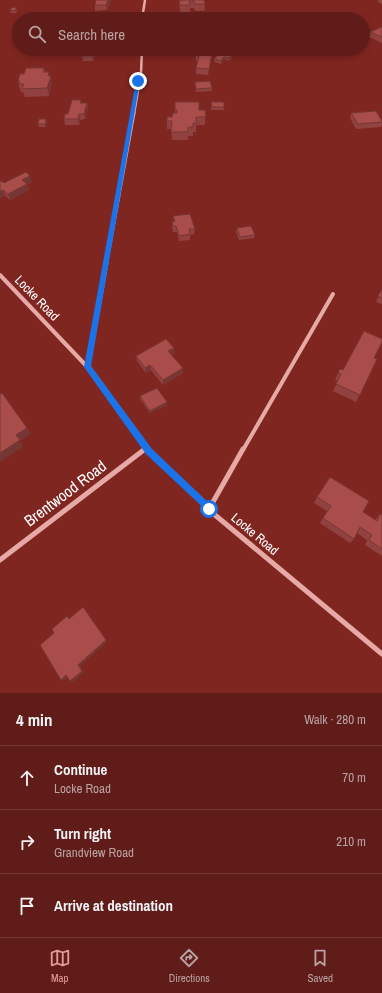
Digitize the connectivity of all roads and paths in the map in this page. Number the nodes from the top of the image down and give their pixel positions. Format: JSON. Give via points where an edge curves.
{"nodes":[{"id":1,"x":145,"y":0,"type":"edge"},
{"id":2,"x":143,"y":12,"type":"edge"},
{"id":3,"x":142,"y":56,"type":"edge"},
{"id":4,"x":0,"y":275,"type":"edge"},
{"id":5,"x":334,"y":294,"type":"dead end"},
{"id":6,"x":88,"y":367,"type":"junction"},
{"id":7,"x":146,"y":448,"type":"junction"},
{"id":8,"x":209,"y":509,"type":"junction"},
{"id":9,"x":0,"y":560,"type":"edge"},
{"id":10,"x":382,"y":654,"type":"edge"}],
"edges":[{"from":1,"to":2,"type":"street"},
{"from":3,"to":6,"type":"street","via":[[141,73]]},
{"from":4,"to":6,"type":"street","name":"Locke Road"},
{"from":5,"to":8,"type":"street","via":[[284,376]]},
{"from":6,"to":7,"type":"street","name":"Locke Road"},
{"from":7,"to":8,"type":"street","name":"Locke Road"},
{"from":7,"to":9,"type":"street","name":"Brentwood Road"},
{"from":8,"to":10,"type":"street","name":"Locke Road"}]}
